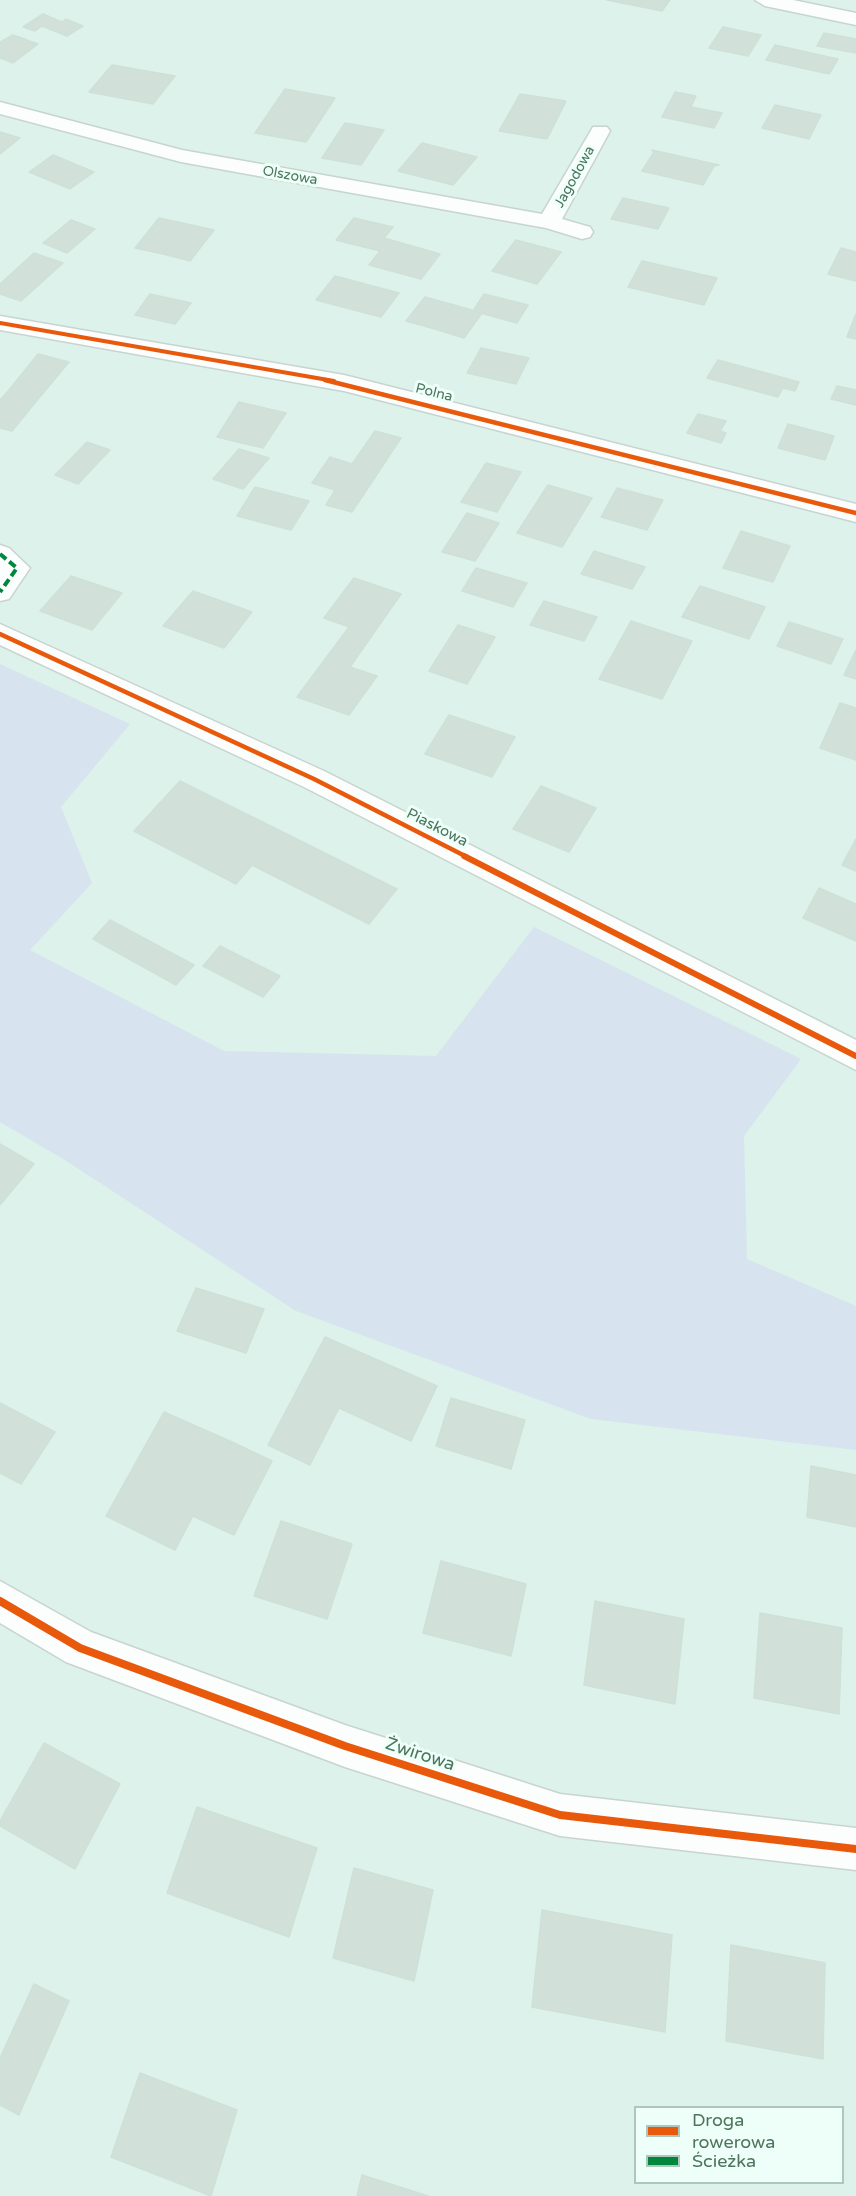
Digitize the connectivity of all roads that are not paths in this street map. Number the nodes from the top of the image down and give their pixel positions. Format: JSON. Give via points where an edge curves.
{"nodes":[{"id":1,"x":765,"y":0,"type":"edge"},
{"id":2,"x":856,"y":19,"type":"edge"},
{"id":3,"x":0,"y":108,"type":"edge"},
{"id":4,"x":600,"y":131,"type":"dead end"},
{"id":5,"x":549,"y":222,"type":"junction"},
{"id":6,"x":582,"y":232,"type":"dead end"},
{"id":7,"x":0,"y":323,"type":"edge"},
{"id":8,"x":856,"y":513,"type":"edge"},
{"id":9,"x":0,"y":554,"type":"edge"},
{"id":10,"x":0,"y":592,"type":"edge"},
{"id":11,"x":0,"y":634,"type":"edge"},
{"id":12,"x":856,"y":1056,"type":"edge"},
{"id":13,"x":0,"y":1601,"type":"edge"},
{"id":14,"x":856,"y":1849,"type":"edge"}],
"edges":[{"from":1,"to":2,"type":"street"},
{"from":3,"to":5,"type":"street","name":"Olszowa","via":[[181,156]]},
{"from":4,"to":5,"type":"street","name":"Jagodowa"},
{"from":5,"to":6,"type":"street","name":"Olszowa"},
{"from":7,"to":8,"type":"street","name":"Polna","via":[[344,383]]},
{"from":9,"to":10,"type":"street","via":[[17,568]]},
{"from":11,"to":12,"type":"street","name":"Piaskowa","via":[[314,779]]},
{"from":13,"to":14,"type":"street","name":"Żwirowa","via":[[80,1648],[345,1746],[560,1815]]}]}
